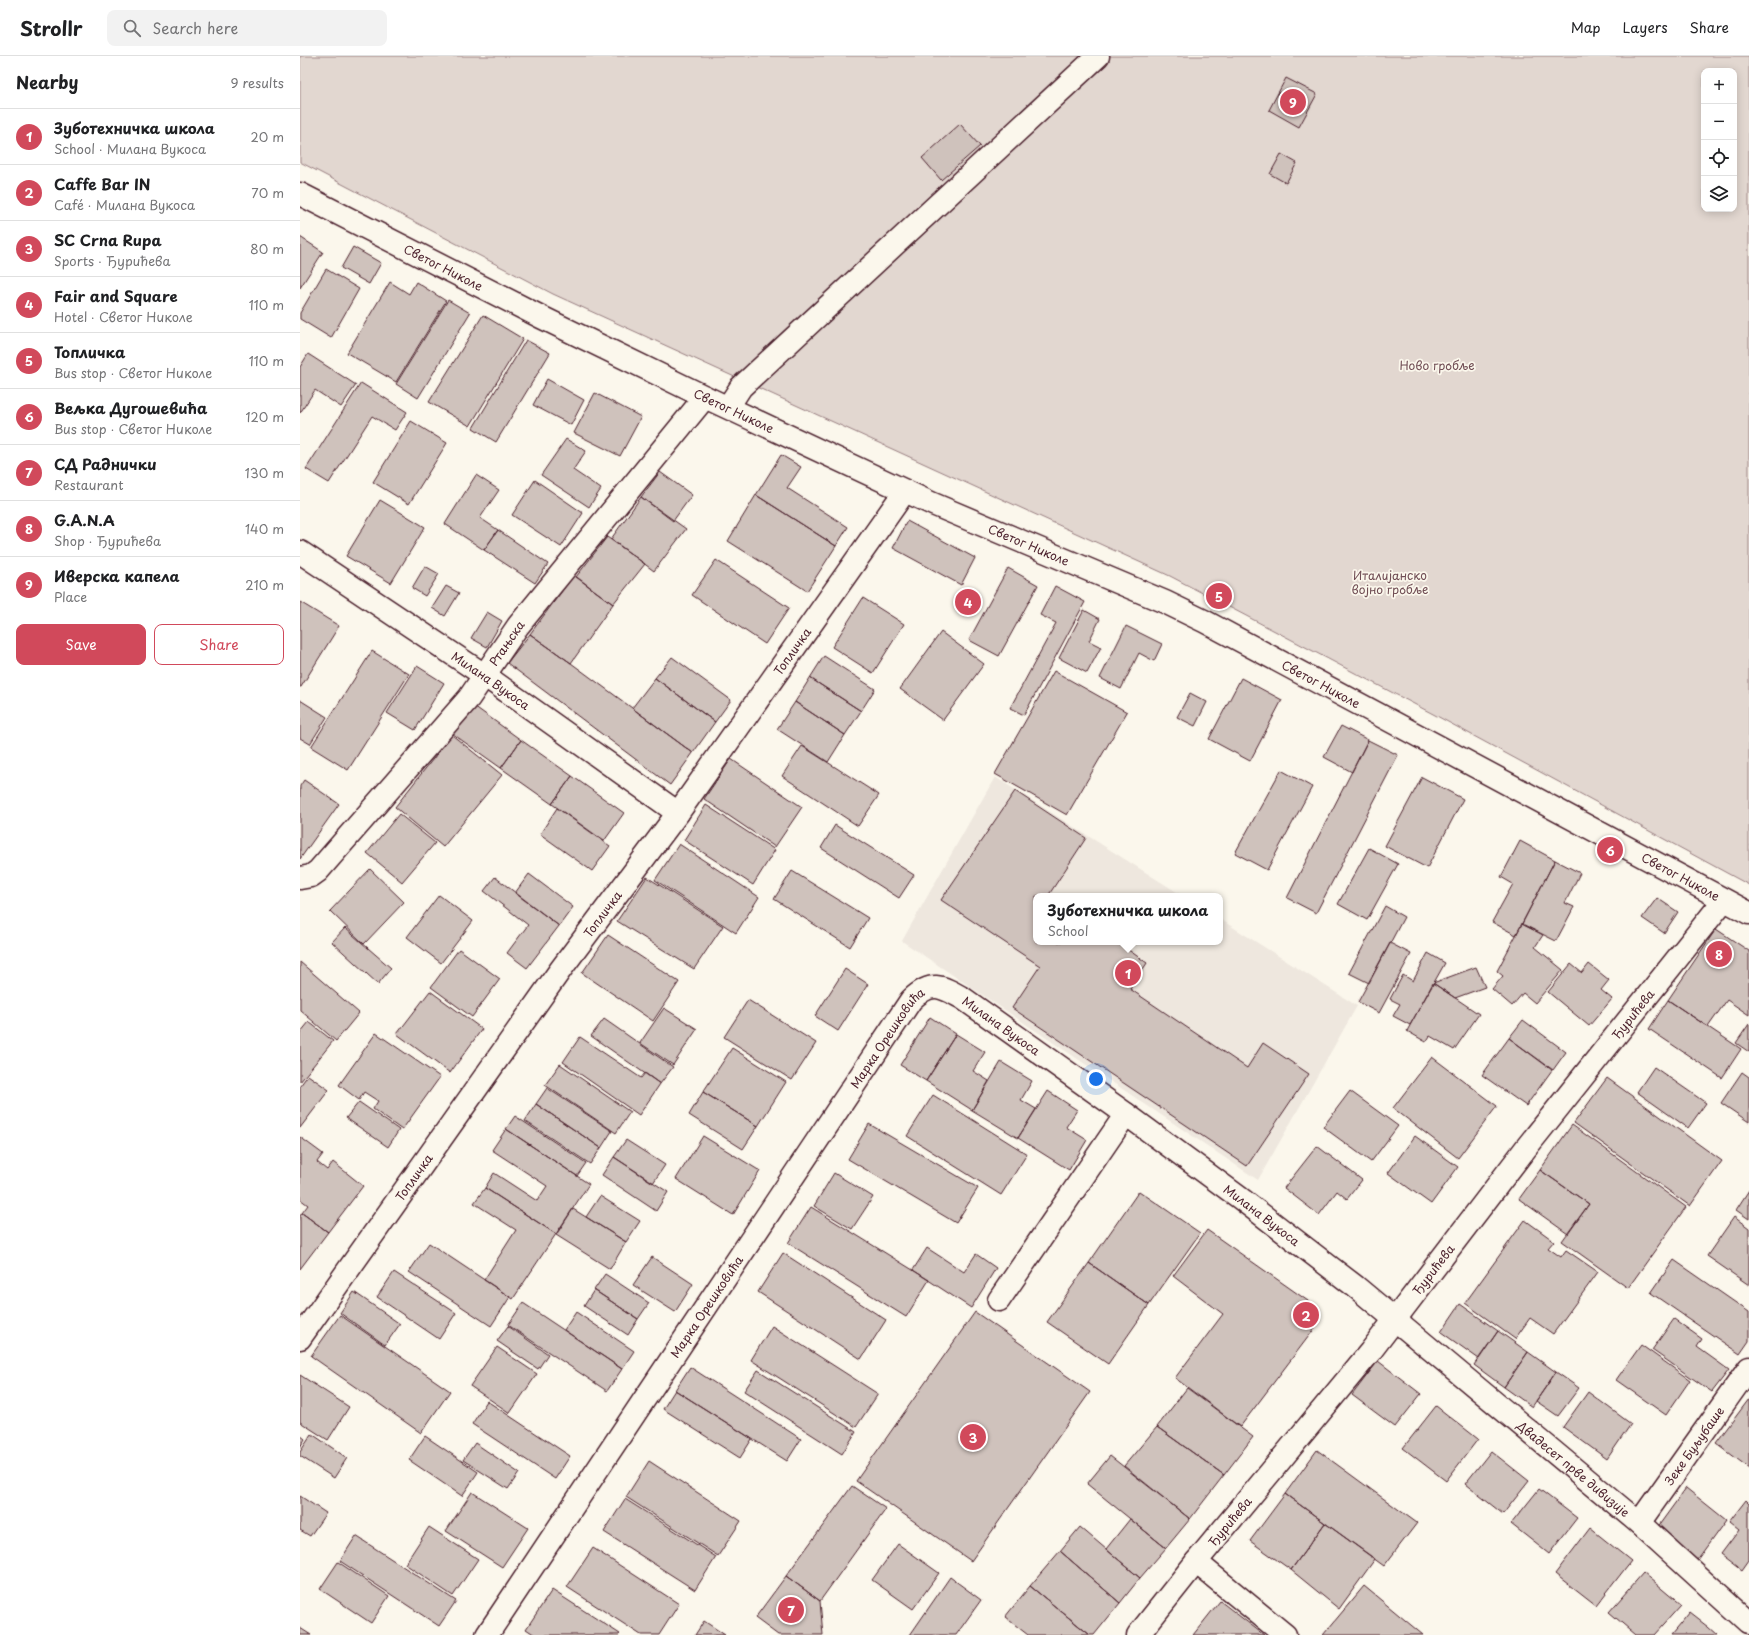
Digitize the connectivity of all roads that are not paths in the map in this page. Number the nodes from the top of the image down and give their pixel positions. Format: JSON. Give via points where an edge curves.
{"nodes":[{"id":1,"x":1098,"y":56,"type":"edge"},
{"id":2,"x":300,"y":194,"type":"edge"},
{"id":3,"x":705,"y":397,"type":"junction"},
{"id":4,"x":728,"y":407,"type":"junction"},
{"id":5,"x":905,"y":491,"type":"junction"},
{"id":6,"x":300,"y":552,"type":"edge"},
{"id":7,"x":484,"y":675,"type":"junction"},
{"id":8,"x":678,"y":813,"type":"junction"},
{"id":9,"x":300,"y":878,"type":"edge"},
{"id":10,"x":1724,"y":900,"type":"junction"},
{"id":11,"x":1749,"y":913,"type":"edge"},
{"id":12,"x":933,"y":987,"type":"joint"},
{"id":13,"x":1126,"y":1114,"type":"junction"},
{"id":14,"x":999,"y":1300,"type":"dead end"},
{"id":15,"x":1395,"y":1318,"type":"junction"},
{"id":16,"x":300,"y":1338,"type":"edge"},
{"id":17,"x":1749,"y":1368,"type":"edge"},
{"id":18,"x":1639,"y":1523,"type":"junction"},
{"id":19,"x":1196,"y":1562,"type":"junction"},
{"id":20,"x":1749,"y":1624,"type":"edge"},
{"id":21,"x":487,"y":1635,"type":"edge"},
{"id":22,"x":1138,"y":1635,"type":"edge"},
{"id":23,"x":1285,"y":1635,"type":"edge"}],
"edges":[{"from":1,"to":4,"type":"street","via":[[741,387]]},
{"from":2,"to":3,"type":"street","name":"Светог Николе"},
{"from":3,"to":4,"type":"street","name":"Светог Николе"},
{"from":3,"to":7,"type":"street","name":"Ртањска","via":[[518,626]]},
{"from":4,"to":5,"type":"street","name":"Светог Николе"},
{"from":5,"to":8,"type":"street","name":"Топличка"},
{"from":5,"to":10,"type":"street","name":"Светог Николе","via":[[1185,611]]},
{"from":6,"to":7,"type":"street","name":"Милана Вукоса"},
{"from":7,"to":8,"type":"street","name":"Милана Вукоса"},
{"from":7,"to":9,"type":"street","name":"Ртањска","via":[[469,698],[318,871],[311,876]]},
{"from":8,"to":16,"type":"street","name":"Топличка","via":[[561,969]]},
{"from":10,"to":11,"type":"street","name":"Светог Николе"},
{"from":10,"to":15,"type":"street","name":"Ђурићева","via":[[1526,1148]]},
{"from":12,"to":13,"type":"street","name":"Милана Вукоса","via":[[946,988],[964,999]]},
{"from":12,"to":21,"type":"street","name":"Марка Орешковића","via":[[921,990],[911,1000]]},
{"from":13,"to":14,"type":"street"},
{"from":13,"to":15,"type":"street","name":"Милана Вукоса","via":[[1252,1207]]},
{"from":15,"to":18,"type":"street","name":"Двадесет прве дивизије"},
{"from":15,"to":19,"type":"street","name":"Ђурићева","via":[[1365,1358]]},
{"from":17,"to":18,"type":"street","name":"Зеке Буљубаше"},
{"from":18,"to":20,"type":"street","name":"Двадесет прве дивизије"},
{"from":19,"to":22,"type":"street","name":"Ђурићева"},
{"from":19,"to":23,"type":"street"}]}
